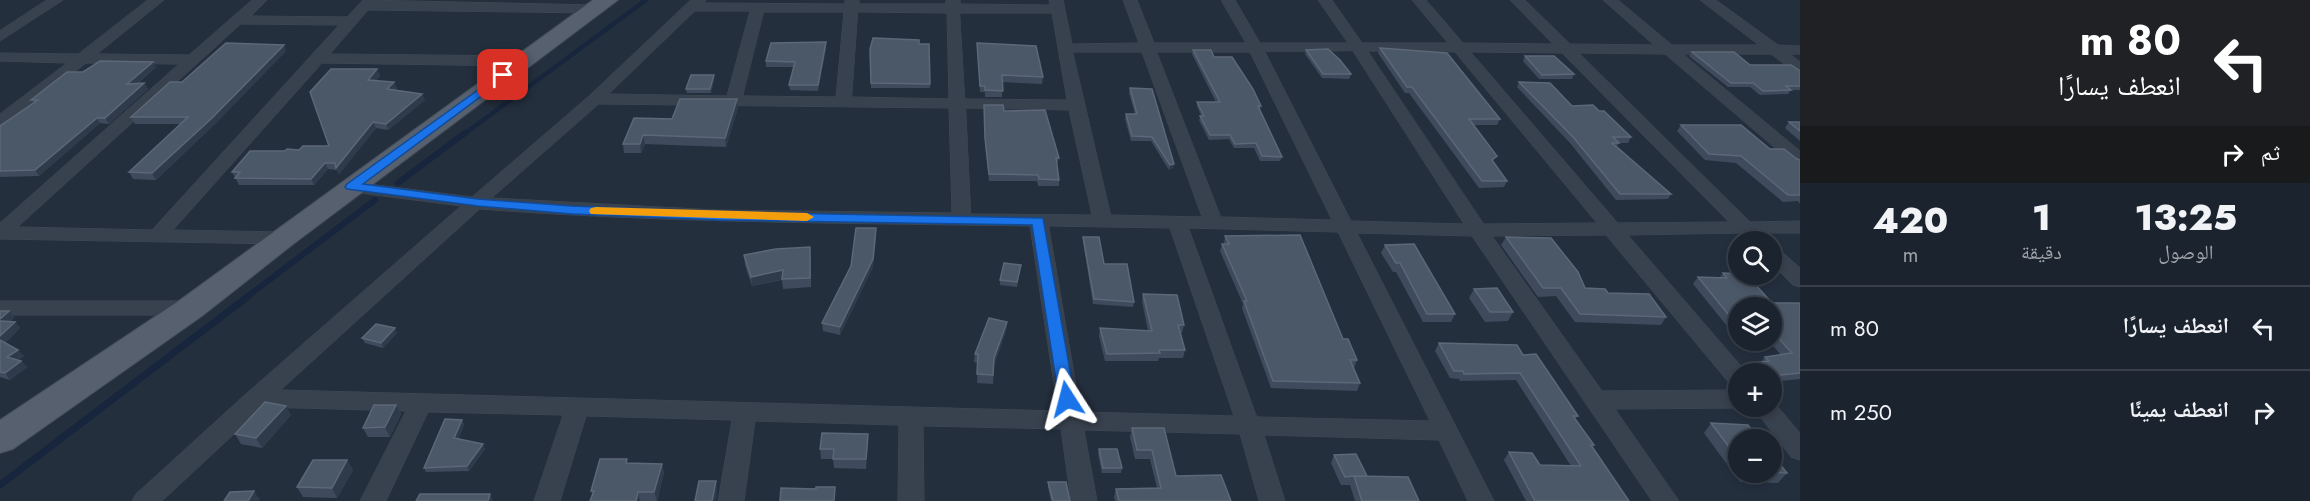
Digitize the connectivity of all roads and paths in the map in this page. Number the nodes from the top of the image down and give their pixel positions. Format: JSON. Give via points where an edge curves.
{"nodes":[{"id":1,"x":56,"y":0,"type":"edge"},
{"id":2,"x":157,"y":0,"type":"edge"},
{"id":3,"x":260,"y":0,"type":"edge"},
{"id":4,"x":1130,"y":0,"type":"edge"},
{"id":5,"x":1228,"y":0,"type":"edge"},
{"id":6,"x":1325,"y":0,"type":"edge"},
{"id":7,"x":1419,"y":0,"type":"edge"},
{"id":8,"x":1517,"y":0,"type":"edge"},
{"id":9,"x":1610,"y":0,"type":"edge"},
{"id":10,"x":1707,"y":0,"type":"edge"},
{"id":11,"x":368,"y":3,"type":"edge"},
{"id":12,"x":695,"y":3,"type":"edge"},
{"id":13,"x":601,"y":4,"type":"edge"},
{"id":14,"x":851,"y":4,"type":"edge"},
{"id":15,"x":953,"y":4,"type":"edge"},
{"id":16,"x":1057,"y":5,"type":"edge"},
{"id":17,"x":758,"y":7,"type":"junction"},
{"id":18,"x":0,"y":19,"type":"edge"},
{"id":19,"x":26,"y":20,"type":"junction"},
{"id":20,"x":238,"y":20,"type":"junction"},
{"id":21,"x":351,"y":21,"type":"junction"},
{"id":22,"x":0,"y":37,"type":"edge"},
{"id":23,"x":1358,"y":47,"type":"junction"},
{"id":24,"x":1066,"y":48,"type":"junction"},
{"id":25,"x":1256,"y":48,"type":"junction"},
{"id":26,"x":1461,"y":48,"type":"junction"},
{"id":27,"x":1568,"y":48,"type":"junction"},
{"id":28,"x":1666,"y":48,"type":"junction"},
{"id":29,"x":1148,"y":49,"type":"junction"},
{"id":30,"x":1775,"y":50,"type":"junction"},
{"id":31,"x":1800,"y":50,"type":"edge"},
{"id":32,"x":0,"y":57,"type":"edge"},
{"id":33,"x":318,"y":58,"type":"junction"},
{"id":34,"x":82,"y":59,"type":"junction"},
{"id":35,"x":191,"y":60,"type":"junction"},
{"id":36,"x":522,"y":61,"type":"junction"},
{"id":37,"x":1800,"y":69,"type":"edge"},
{"id":38,"x":595,"y":99,"type":"junction"},
{"id":39,"x":734,"y":101,"type":"junction"},
{"id":40,"x":844,"y":102,"type":"junction"},
{"id":41,"x":957,"y":104,"type":"junction"},
{"id":42,"x":1076,"y":105,"type":"junction"},
{"id":43,"x":0,"y":122,"type":"edge"},
{"id":44,"x":1800,"y":160,"type":"edge"},
{"id":45,"x":352,"y":187,"type":"junction"},
{"id":46,"x":478,"y":202,"type":"junction"},
{"id":47,"x":962,"y":220,"type":"junction"},
{"id":48,"x":1038,"y":221,"type":"junction"},
{"id":49,"x":1103,"y":222,"type":"junction"},
{"id":50,"x":1176,"y":222,"type":"junction"},
{"id":51,"x":1214,"y":223,"type":"junction"},
{"id":52,"x":1345,"y":227,"type":"junction"},
{"id":53,"x":1745,"y":227,"type":"junction"},
{"id":54,"x":1800,"y":227,"type":"edge"},
{"id":55,"x":1478,"y":230,"type":"junction"},
{"id":56,"x":1612,"y":230,"type":"junction"},
{"id":57,"x":1749,"y":231,"type":"edge"},
{"id":58,"x":0,"y":233,"type":"edge"},
{"id":59,"x":158,"y":235,"type":"junction"},
{"id":60,"x":282,"y":238,"type":"junction"},
{"id":61,"x":1782,"y":263,"type":"edge"},
{"id":62,"x":1800,"y":280,"type":"edge"},
{"id":63,"x":0,"y":308,"type":"edge"},
{"id":64,"x":191,"y":308,"type":"junction"},
{"id":65,"x":1728,"y":366,"type":"edge"},
{"id":66,"x":256,"y":398,"type":"junction"},
{"id":67,"x":1728,"y":399,"type":"edge"},
{"id":68,"x":1596,"y":400,"type":"junction"},
{"id":69,"x":421,"y":403,"type":"junction"},
{"id":70,"x":578,"y":407,"type":"junction"},
{"id":71,"x":745,"y":412,"type":"junction"},
{"id":72,"x":911,"y":416,"type":"junction"},
{"id":73,"x":1772,"y":417,"type":"edge"},
{"id":74,"x":1070,"y":421,"type":"junction"},
{"id":75,"x":1249,"y":426,"type":"junction"},
{"id":76,"x":1444,"y":431,"type":"junction"},
{"id":77,"x":0,"y":439,"type":"edge"},
{"id":78,"x":1800,"y":450,"type":"edge"},
{"id":79,"x":146,"y":501,"type":"edge"},
{"id":80,"x":373,"y":501,"type":"edge"},
{"id":81,"x":547,"y":501,"type":"edge"},
{"id":82,"x":731,"y":501,"type":"edge"},
{"id":83,"x":911,"y":501,"type":"edge"},
{"id":84,"x":1084,"y":501,"type":"edge"},
{"id":85,"x":1272,"y":501,"type":"edge"},
{"id":86,"x":1481,"y":501,"type":"edge"},
{"id":87,"x":1666,"y":501,"type":"edge"}],
"edges":[{"from":1,"to":19,"type":"street"},
{"from":2,"to":34,"type":"street"},
{"from":3,"to":20,"type":"street"},
{"from":4,"to":29,"type":"street"},
{"from":5,"to":25,"type":"street"},
{"from":6,"to":23,"type":"street"},
{"from":7,"to":26,"type":"street"},
{"from":8,"to":27,"type":"street"},
{"from":9,"to":28,"type":"street"},
{"from":10,"to":30,"type":"street"},
{"from":11,"to":13,"type":"street"},
{"from":11,"to":21,"type":"street"},
{"from":12,"to":17,"type":"street"},
{"from":12,"to":38,"type":"street"},
{"from":13,"to":36,"type":"main road"},
{"from":14,"to":15,"type":"street"},
{"from":14,"to":17,"type":"street"},
{"from":14,"to":40,"type":"street"},
{"from":15,"to":16,"type":"street"},
{"from":15,"to":41,"type":"street"},
{"from":16,"to":24,"type":"street"},
{"from":17,"to":39,"type":"street"},
{"from":18,"to":19,"type":"street"},
{"from":19,"to":22,"type":"street"},
{"from":20,"to":21,"type":"street"},
{"from":20,"to":35,"type":"street"},
{"from":21,"to":33,"type":"street"},
{"from":23,"to":25,"type":"street"},
{"from":23,"to":26,"type":"street"},
{"from":23,"to":55,"type":"street"},
{"from":24,"to":29,"type":"street"},
{"from":24,"to":42,"type":"street"},
{"from":25,"to":29,"type":"street"},
{"from":25,"to":52,"type":"street"},
{"from":26,"to":27,"type":"street"},
{"from":26,"to":56,"type":"street"},
{"from":27,"to":28,"type":"street"},
{"from":27,"to":53,"type":"street"},
{"from":28,"to":30,"type":"street"},
{"from":28,"to":44,"type":"street"},
{"from":29,"to":51,"type":"street"},
{"from":30,"to":31,"type":"street"},
{"from":30,"to":37,"type":"street"},
{"from":32,"to":34,"type":"street"},
{"from":33,"to":36,"type":"street"},
{"from":33,"to":59,"type":"street"},
{"from":34,"to":35,"type":"street"},
{"from":34,"to":43,"type":"street"},
{"from":35,"to":58,"type":"street"},
{"from":36,"to":45,"type":"main road"},
{"from":38,"to":39,"type":"street"},
{"from":38,"to":46,"type":"street"},
{"from":39,"to":40,"type":"street"},
{"from":40,"to":41,"type":"street"},
{"from":41,"to":42,"type":"street"},
{"from":41,"to":47,"type":"street"},
{"from":42,"to":49,"type":"street"},
{"from":45,"to":46,"type":"street"},
{"from":45,"to":60,"type":"main road"},
{"from":46,"to":47,"type":"street","via":[[717,216]]},
{"from":46,"to":66,"type":"street"},
{"from":47,"to":48,"type":"street"},
{"from":48,"to":49,"type":"street"},
{"from":48,"to":74,"type":"street"},
{"from":49,"to":50,"type":"street"},
{"from":50,"to":51,"type":"street"},
{"from":50,"to":75,"type":"street"},
{"from":51,"to":52,"type":"street"},
{"from":52,"to":55,"type":"street"},
{"from":52,"to":76,"type":"street"},
{"from":53,"to":54,"type":"street"},
{"from":53,"to":56,"type":"street"},
{"from":53,"to":57,"type":"street"},
{"from":55,"to":56,"type":"street"},
{"from":55,"to":68,"type":"street"},
{"from":56,"to":65,"type":"street"},
{"from":58,"to":59,"type":"street"},
{"from":59,"to":60,"type":"street"},
{"from":60,"to":64,"type":"main road"},
{"from":61,"to":62,"type":"street"},
{"from":63,"to":64,"type":"street"},
{"from":64,"to":77,"type":"main road"},
{"from":66,"to":69,"type":"street"},
{"from":66,"to":79,"type":"street"},
{"from":67,"to":68,"type":"street"},
{"from":68,"to":87,"type":"street"},
{"from":69,"to":70,"type":"street"},
{"from":69,"to":80,"type":"street"},
{"from":70,"to":71,"type":"street"},
{"from":70,"to":81,"type":"street"},
{"from":71,"to":72,"type":"street"},
{"from":71,"to":82,"type":"street"},
{"from":72,"to":74,"type":"street"},
{"from":72,"to":83,"type":"street"},
{"from":73,"to":78,"type":"street"},
{"from":74,"to":75,"type":"street"},
{"from":74,"to":84,"type":"street"},
{"from":75,"to":76,"type":"street"},
{"from":75,"to":85,"type":"street"},
{"from":76,"to":86,"type":"street"}]}
